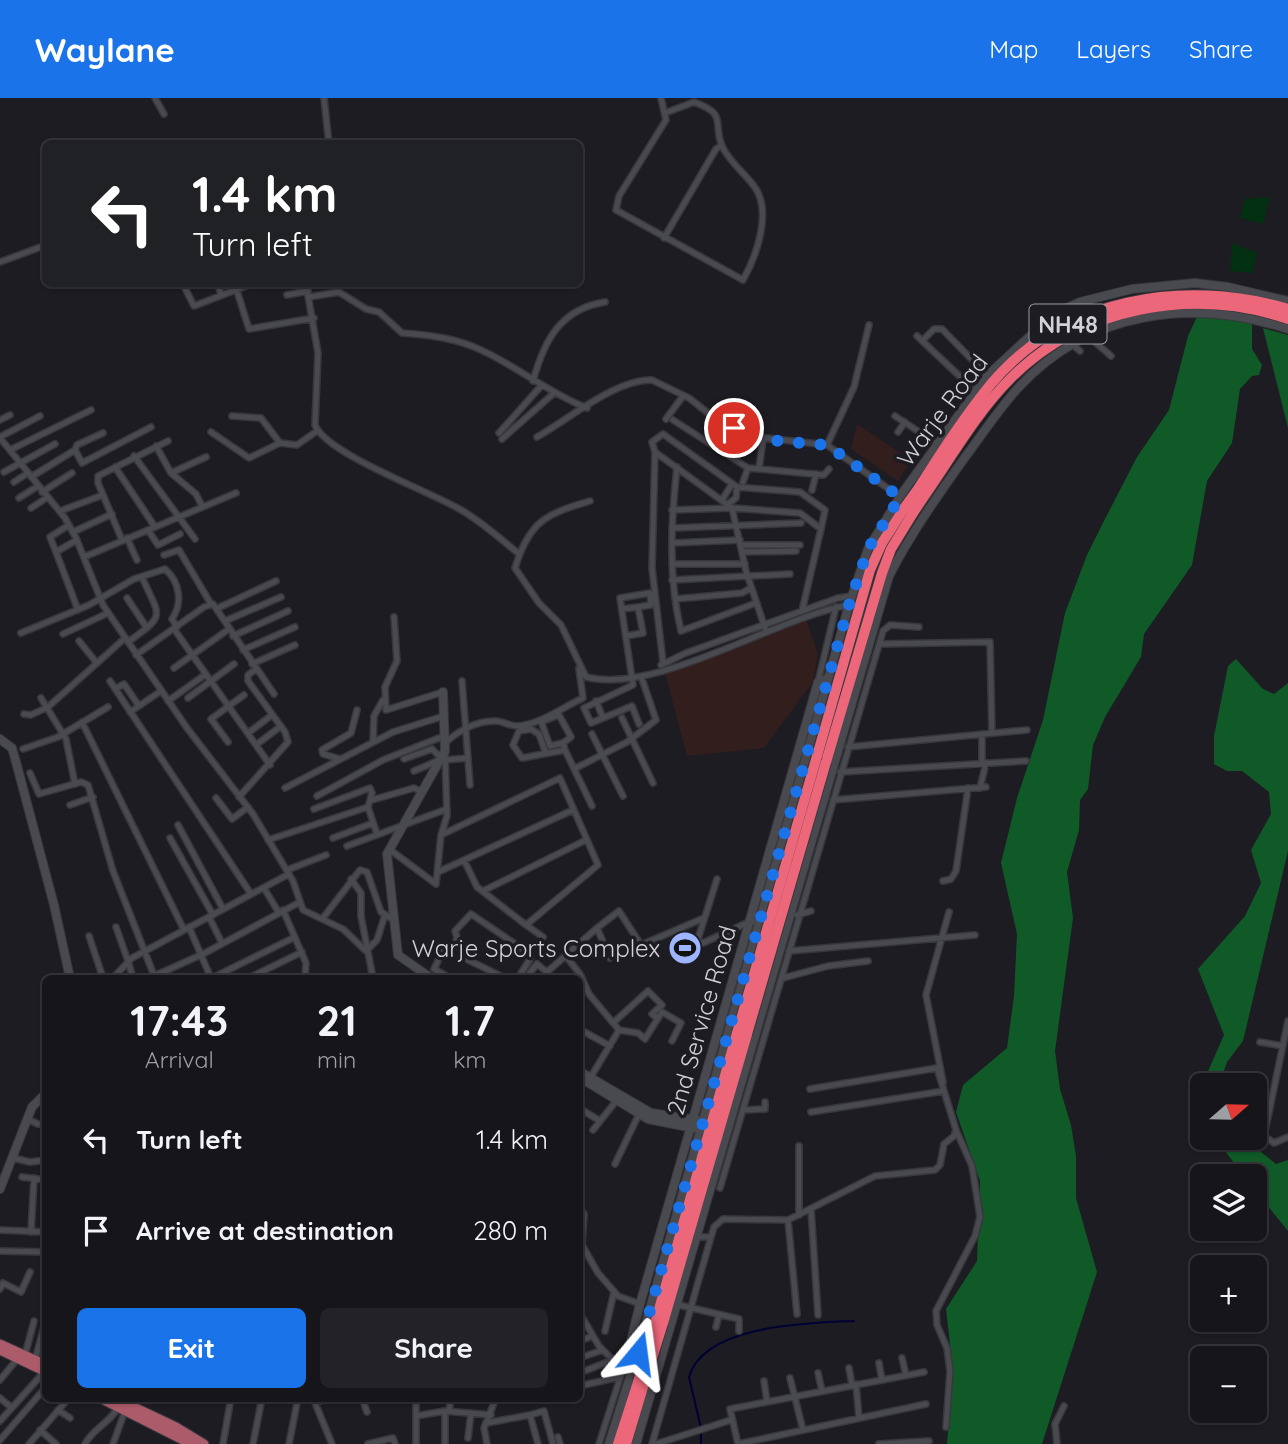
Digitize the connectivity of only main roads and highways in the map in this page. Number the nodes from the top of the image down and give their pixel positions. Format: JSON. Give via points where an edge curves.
{"nodes":[{"id":1,"x":1288,"y":309,"type":"edge"},
{"id":2,"x":1288,"y":319,"type":"edge"},
{"id":3,"x":921,"y":492,"type":"junction"},
{"id":4,"x":834,"y":715,"type":"junction"},
{"id":5,"x":747,"y":1032,"type":"junction"},
{"id":6,"x":0,"y":1343,"type":"edge"},
{"id":7,"x":0,"y":1350,"type":"edge"},
{"id":8,"x":21,"y":1356,"type":"junction"},
{"id":9,"x":42,"y":1364,"type":"edge"},
{"id":10,"x":42,"y":1364,"type":"edge"},
{"id":11,"x":638,"y":1381,"type":"junction"},
{"id":12,"x":121,"y":1405,"type":"edge"},
{"id":13,"x":191,"y":1444,"type":"edge"},
{"id":14,"x":204,"y":1444,"type":"edge"},
{"id":15,"x":618,"y":1444,"type":"edge"},
{"id":16,"x":626,"y":1444,"type":"edge"}],
"edges":[{"from":1,"to":3,"type":"highway","number":"NH48","via":[[1240,297],[1168,294],[1115,305],[1078,319],[1043,339],[992,382]]},
{"from":2,"to":3,"type":"highway","number":"NH48","via":[[1225,304],[1158,309],[1081,329],[1012,377]]},
{"from":3,"to":4,"type":"highway","number":"NH48","bridge":true,"via":[[905,502],[870,570]]},
{"from":4,"to":5,"type":"highway","number":"NH48","bridge":true,"via":[[827,762]]},
{"from":4,"to":5,"type":"highway","number":"NH48","bridge":true,"via":[[817,756]]},
{"from":5,"to":11,"type":"highway","number":"NH48","bridge":true},
{"from":6,"to":8,"type":"main road"},
{"from":7,"to":8,"type":"main road"},
{"from":8,"to":9,"type":"main road"},
{"from":8,"to":10,"type":"main road"},
{"from":11,"to":15,"type":"highway","number":"NH48"},
{"from":11,"to":16,"type":"highway","number":"NH48"},
{"from":12,"to":13,"type":"main road"},
{"from":12,"to":14,"type":"main road"}]}
